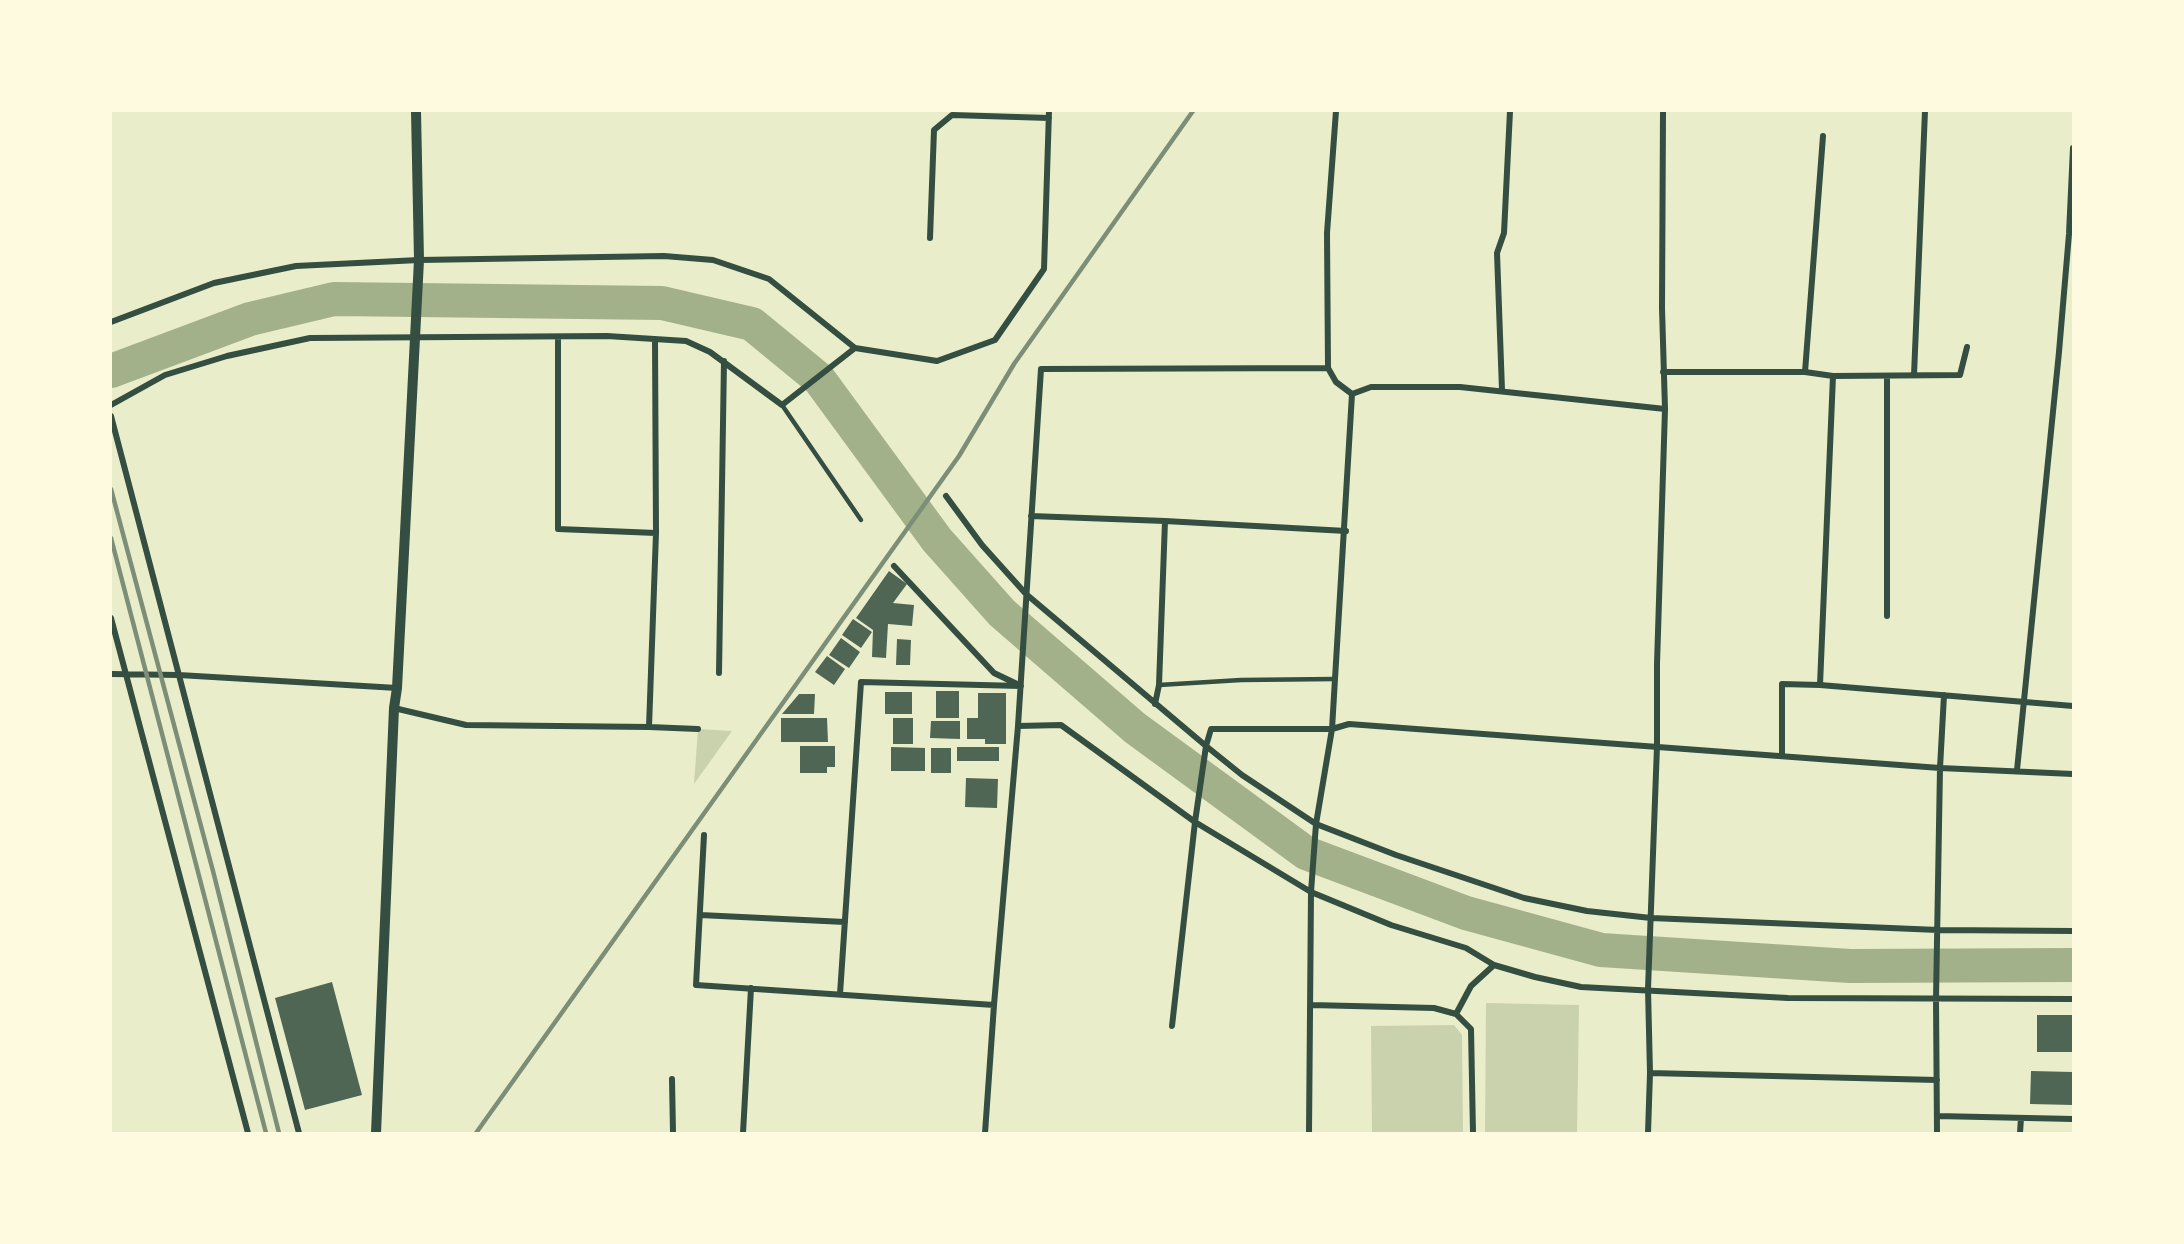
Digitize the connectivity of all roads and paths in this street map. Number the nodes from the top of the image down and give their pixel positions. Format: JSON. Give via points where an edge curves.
{"nodes":[{"id":1,"x":416,"y":111,"type":"edge"},
{"id":2,"x":1336,"y":111,"type":"edge"},
{"id":3,"x":1510,"y":111,"type":"edge"},
{"id":4,"x":1663,"y":111,"type":"edge"},
{"id":5,"x":1925,"y":111,"type":"edge"},
{"id":6,"x":1049,"y":114,"type":"edge"},
{"id":7,"x":1823,"y":136,"type":"dead end"},
{"id":8,"x":2073,"y":148,"type":"edge"},
{"id":9,"x":930,"y":238,"type":"dead end"},
{"id":10,"x":419,"y":260,"type":"junction"},
{"id":11,"x":111,"y":322,"type":"edge"},
{"id":12,"x":558,"y":337,"type":"junction"},
{"id":13,"x":413,"y":339,"type":"junction"},
{"id":14,"x":655,"y":339,"type":"junction"},
{"id":15,"x":1967,"y":346,"type":"dead end"},
{"id":16,"x":855,"y":348,"type":"junction"},
{"id":17,"x":724,"y":361,"type":"junction"},
{"id":18,"x":1328,"y":368,"type":"junction"},
{"id":19,"x":1664,"y":372,"type":"junction"},
{"id":20,"x":1805,"y":372,"type":"junction"},
{"id":21,"x":1914,"y":375,"type":"junction"},
{"id":22,"x":1833,"y":376,"type":"junction"},
{"id":23,"x":1887,"y":376,"type":"junction"},
{"id":24,"x":1502,"y":390,"type":"junction"},
{"id":25,"x":1352,"y":394,"type":"junction"},
{"id":26,"x":111,"y":405,"type":"edge"},
{"id":27,"x":782,"y":405,"type":"junction"},
{"id":28,"x":1665,"y":409,"type":"junction"},
{"id":29,"x":111,"y":416,"type":"edge"},
{"id":30,"x":946,"y":496,"type":"dead end"},
{"id":31,"x":1031,"y":516,"type":"junction"},
{"id":32,"x":861,"y":520,"type":"dead end"},
{"id":33,"x":1165,"y":521,"type":"junction"},
{"id":34,"x":1346,"y":531,"type":"junction"},
{"id":35,"x":656,"y":533,"type":"junction"},
{"id":36,"x":894,"y":566,"type":"dead end"},
{"id":37,"x":1026,"y":594,"type":"junction"},
{"id":38,"x":1887,"y":616,"type":"dead end"},
{"id":39,"x":111,"y":618,"type":"edge"},
{"id":40,"x":719,"y":673,"type":"dead end"},
{"id":41,"x":111,"y":674,"type":"edge"},
{"id":42,"x":179,"y":675,"type":"junction"},
{"id":43,"x":126,"y":676,"type":"junction"},
{"id":44,"x":1335,"y":680,"type":"junction"},
{"id":45,"x":1159,"y":685,"type":"junction"},
{"id":46,"x":1820,"y":685,"type":"junction"},
{"id":47,"x":1021,"y":686,"type":"junction"},
{"id":48,"x":397,"y":688,"type":"junction"},
{"id":49,"x":1944,"y":695,"type":"junction"},
{"id":50,"x":2024,"y":701,"type":"junction"},
{"id":51,"x":1155,"y":704,"type":"junction"},
{"id":52,"x":2073,"y":706,"type":"edge"},
{"id":53,"x":394,"y":708,"type":"junction"},
{"id":54,"x":1018,"y":726,"type":"junction"},
{"id":55,"x":649,"y":727,"type":"junction"},
{"id":56,"x":698,"y":729,"type":"dead end"},
{"id":57,"x":1332,"y":729,"type":"junction"},
{"id":58,"x":1206,"y":746,"type":"junction"},
{"id":59,"x":1657,"y":746,"type":"junction"},
{"id":60,"x":1782,"y":755,"type":"junction"},
{"id":61,"x":1940,"y":768,"type":"junction"},
{"id":62,"x":2017,"y":770,"type":"junction"},
{"id":63,"x":2073,"y":774,"type":"edge"},
{"id":64,"x":1195,"y":822,"type":"junction"},
{"id":65,"x":1316,"y":824,"type":"junction"},
{"id":66,"x":704,"y":835,"type":"dead end"},
{"id":67,"x":1311,"y":892,"type":"junction"},
{"id":68,"x":700,"y":915,"type":"junction"},
{"id":69,"x":1651,"y":918,"type":"junction"},
{"id":70,"x":845,"y":922,"type":"junction"},
{"id":71,"x":1938,"y":930,"type":"junction"},
{"id":72,"x":2073,"y":931,"type":"edge"},
{"id":73,"x":1494,"y":964,"type":"junction"},
{"id":74,"x":751,"y":988,"type":"junction"},
{"id":75,"x":1648,"y":989,"type":"junction"},
{"id":76,"x":840,"y":994,"type":"junction"},
{"id":77,"x":1935,"y":999,"type":"junction"},
{"id":78,"x":2073,"y":999,"type":"edge"},
{"id":79,"x":994,"y":1005,"type":"junction"},
{"id":80,"x":1311,"y":1005,"type":"junction"},
{"id":81,"x":1456,"y":1014,"type":"junction"},
{"id":82,"x":1172,"y":1026,"type":"dead end"},
{"id":83,"x":1650,"y":1074,"type":"junction"},
{"id":84,"x":672,"y":1078,"type":"dead end"},
{"id":85,"x":1937,"y":1080,"type":"junction"},
{"id":86,"x":1937,"y":1116,"type":"junction"},
{"id":87,"x":2021,"y":1118,"type":"junction"},
{"id":88,"x":2073,"y":1119,"type":"edge"},
{"id":89,"x":248,"y":1133,"type":"edge"},
{"id":90,"x":299,"y":1133,"type":"edge"},
{"id":91,"x":376,"y":1133,"type":"edge"},
{"id":92,"x":673,"y":1133,"type":"edge"},
{"id":93,"x":743,"y":1133,"type":"edge"},
{"id":94,"x":985,"y":1133,"type":"edge"},
{"id":95,"x":1309,"y":1133,"type":"edge"},
{"id":96,"x":1473,"y":1133,"type":"edge"},
{"id":97,"x":1648,"y":1133,"type":"edge"},
{"id":98,"x":1937,"y":1133,"type":"edge"},
{"id":99,"x":2020,"y":1133,"type":"edge"}],
"edges":[{"from":1,"to":10,"type":"street"},
{"from":2,"to":18,"type":"street","via":[[1327,233]]},
{"from":3,"to":24,"type":"street","via":[[1504,233],[1497,253]]},
{"from":4,"to":19,"type":"street"},
{"from":5,"to":21,"type":"street"},
{"from":6,"to":9,"type":"street","via":[[952,115],[934,130]]},
{"from":6,"to":16,"type":"street","via":[[1044,269],[995,340],[937,361]]},
{"from":7,"to":20,"type":"street"},
{"from":8,"to":50,"type":"street","via":[[2069,234]]},
{"from":10,"to":11,"type":"street","via":[[296,266],[214,283]]},
{"from":10,"to":13,"type":"street"},
{"from":10,"to":16,"type":"street","via":[[664,256],[713,260],[769,279]]},
{"from":12,"to":13,"type":"street"},
{"from":12,"to":14,"type":"street"},
{"from":12,"to":35,"type":"street","via":[[558,529]]},
{"from":13,"to":26,"type":"street","via":[[310,338],[165,375]]},
{"from":13,"to":48,"type":"street"},
{"from":14,"to":17,"type":"street","via":[[686,341]]},
{"from":14,"to":35,"type":"street"},
{"from":15,"to":21,"type":"street","via":[[1960,375]]},
{"from":16,"to":27,"type":"street"},
{"from":17,"to":27,"type":"street"},
{"from":17,"to":40,"type":"street"},
{"from":18,"to":25,"type":"street","via":[[1336,382]]},
{"from":18,"to":31,"type":"street","via":[[1041,369]]},
{"from":19,"to":20,"type":"street"},
{"from":19,"to":28,"type":"street"},
{"from":20,"to":22,"type":"street"},
{"from":21,"to":23,"type":"street"},
{"from":22,"to":23,"type":"street"},
{"from":22,"to":46,"type":"street"},
{"from":23,"to":38,"type":"street"},
{"from":24,"to":25,"type":"street","via":[[1371,387]]},
{"from":24,"to":28,"type":"street"},
{"from":25,"to":34,"type":"street"},
{"from":27,"to":32,"type":"lane"},
{"from":28,"to":59,"type":"street"},
{"from":29,"to":42,"type":"street"},
{"from":30,"to":37,"type":"street","via":[[982,545]]},
{"from":31,"to":33,"type":"street"},
{"from":31,"to":37,"type":"street"},
{"from":33,"to":34,"type":"street"},
{"from":33,"to":45,"type":"street"},
{"from":34,"to":44,"type":"street"},
{"from":35,"to":55,"type":"street"},
{"from":36,"to":47,"type":"street","via":[[994,673]]},
{"from":37,"to":47,"type":"street"},
{"from":37,"to":51,"type":"street"},
{"from":39,"to":43,"type":"street"},
{"from":41,"to":43,"type":"street"},
{"from":42,"to":43,"type":"street"},
{"from":42,"to":48,"type":"street"},
{"from":42,"to":90,"type":"street"},
{"from":43,"to":89,"type":"street"},
{"from":44,"to":45,"type":"lane"},
{"from":44,"to":57,"type":"street"},
{"from":45,"to":51,"type":"street"},
{"from":46,"to":49,"type":"street"},
{"from":46,"to":60,"type":"street","via":[[1782,684]]},
{"from":47,"to":54,"type":"street"},
{"from":47,"to":70,"type":"street","via":[[861,682]]},
{"from":48,"to":53,"type":"street"},
{"from":49,"to":50,"type":"street"},
{"from":49,"to":61,"type":"street"},
{"from":50,"to":52,"type":"street"},
{"from":50,"to":62,"type":"street"},
{"from":51,"to":58,"type":"street"},
{"from":53,"to":55,"type":"street","via":[[466,725]]},
{"from":53,"to":91,"type":"street"},
{"from":54,"to":64,"type":"street","via":[[1061,725]]},
{"from":54,"to":79,"type":"street"},
{"from":55,"to":56,"type":"street"},
{"from":57,"to":58,"type":"street","via":[[1211,729]]},
{"from":57,"to":59,"type":"street","via":[[1349,724]]},
{"from":57,"to":65,"type":"street"},
{"from":58,"to":64,"type":"street"},
{"from":58,"to":65,"type":"street"},
{"from":59,"to":60,"type":"street"},
{"from":59,"to":69,"type":"street"},
{"from":60,"to":61,"type":"street"},
{"from":61,"to":62,"type":"street"},
{"from":61,"to":71,"type":"street"},
{"from":62,"to":63,"type":"street"},
{"from":64,"to":67,"type":"street"},
{"from":64,"to":82,"type":"street"},
{"from":65,"to":67,"type":"street"},
{"from":65,"to":69,"type":"street","via":[[1524,898],[1587,911]]},
{"from":66,"to":68,"type":"street"},
{"from":67,"to":73,"type":"street","via":[[1391,925],[1466,948]]},
{"from":67,"to":80,"type":"street"},
{"from":68,"to":70,"type":"street"},
{"from":68,"to":74,"type":"street","via":[[696,985]]},
{"from":69,"to":71,"type":"street"},
{"from":69,"to":75,"type":"street"},
{"from":70,"to":76,"type":"street"},
{"from":71,"to":72,"type":"street"},
{"from":71,"to":77,"type":"street"},
{"from":73,"to":75,"type":"street","via":[[1581,987]]},
{"from":73,"to":81,"type":"street","via":[[1471,986]]},
{"from":74,"to":76,"type":"street"},
{"from":74,"to":93,"type":"street"},
{"from":75,"to":77,"type":"street","via":[[1788,998]]},
{"from":75,"to":83,"type":"street"},
{"from":76,"to":79,"type":"street"},
{"from":77,"to":78,"type":"street"},
{"from":77,"to":85,"type":"street"},
{"from":79,"to":94,"type":"street"},
{"from":80,"to":81,"type":"street","via":[[1434,1008]]},
{"from":80,"to":95,"type":"street"},
{"from":81,"to":96,"type":"street","via":[[1471,1029]]},
{"from":83,"to":85,"type":"street"},
{"from":83,"to":97,"type":"street"},
{"from":84,"to":92,"type":"street"},
{"from":85,"to":86,"type":"street"},
{"from":86,"to":87,"type":"street"},
{"from":86,"to":98,"type":"street"},
{"from":87,"to":88,"type":"street"},
{"from":87,"to":99,"type":"street"}]}
